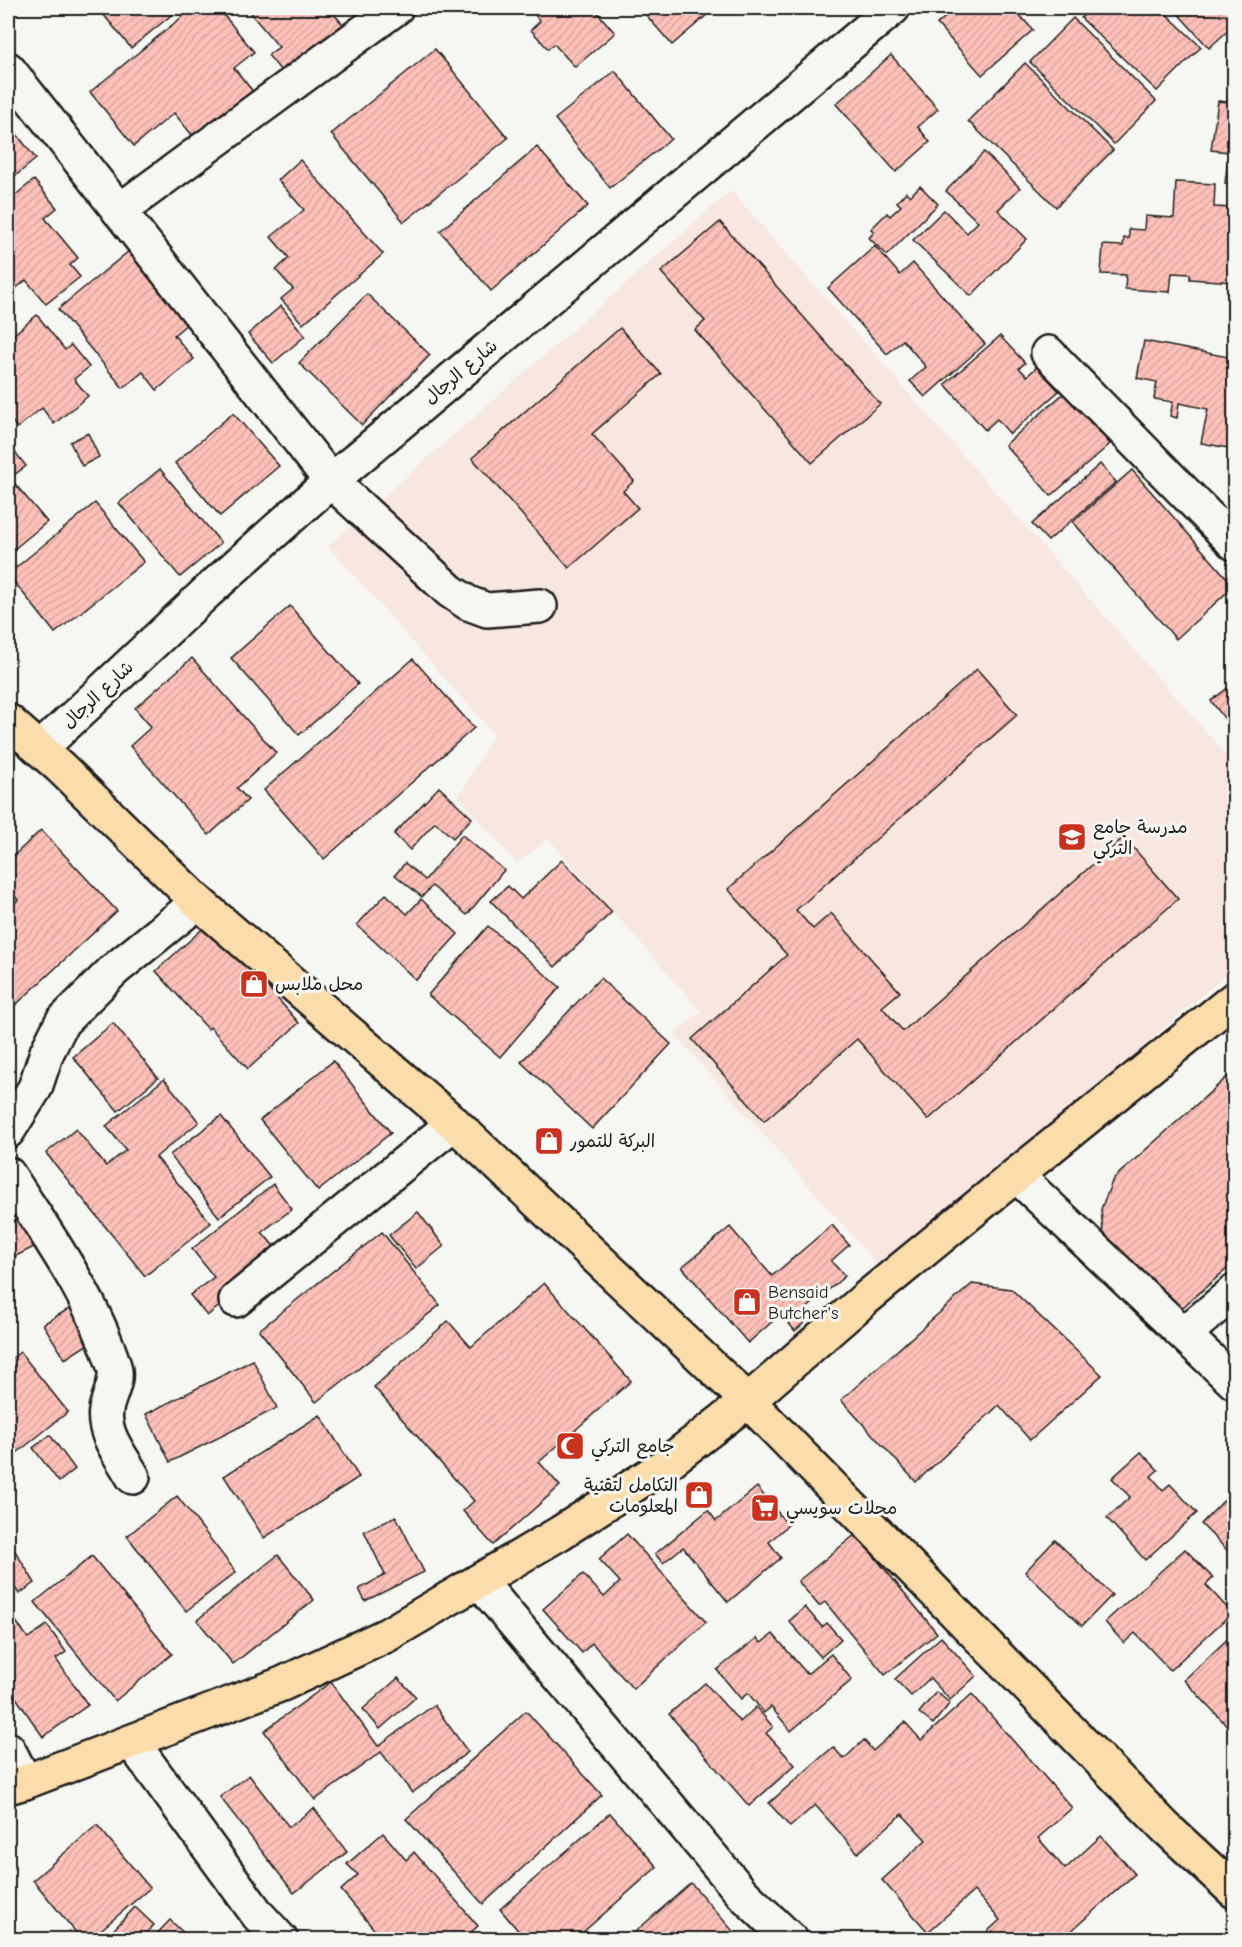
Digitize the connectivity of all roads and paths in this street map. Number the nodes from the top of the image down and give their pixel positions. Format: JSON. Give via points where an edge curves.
{"nodes":[{"id":1,"x":396,"y":8,"type":"edge"},
{"id":2,"x":893,"y":8,"type":"edge"},
{"id":3,"x":8,"y":69,"type":"edge"},
{"id":4,"x":119,"y":211,"type":"junction"},
{"id":5,"x":1048,"y":353,"type":"dead end"},
{"id":6,"x":331,"y":481,"type":"junction"},
{"id":7,"x":1234,"y":543,"type":"edge"},
{"id":8,"x":540,"y":606,"type":"dead end"},
{"id":9,"x":8,"y":721,"type":"edge"},
{"id":10,"x":40,"y":749,"type":"junction"},
{"id":11,"x":198,"y":902,"type":"junction"},
{"id":12,"x":1234,"y":999,"type":"edge"},
{"id":13,"x":454,"y":1123,"type":"junction"},
{"id":14,"x":8,"y":1131,"type":"edge"},
{"id":15,"x":8,"y":1174,"type":"edge"},
{"id":16,"x":1016,"y":1174,"type":"junction"},
{"id":17,"x":1234,"y":1292,"type":"edge"},
{"id":18,"x":236,"y":1300,"type":"dead end"},
{"id":19,"x":1184,"y":1335,"type":"junction"},
{"id":20,"x":1234,"y":1382,"type":"edge"},
{"id":21,"x":748,"y":1401,"type":"junction"},
{"id":22,"x":133,"y":1477,"type":"dead end"},
{"id":23,"x":479,"y":1581,"type":"junction"},
{"id":24,"x":132,"y":1742,"type":"junction"},
{"id":25,"x":8,"y":1749,"type":"edge"},
{"id":26,"x":16,"y":1784,"type":"edge"},
{"id":27,"x":1234,"y":1892,"type":"edge"},
{"id":28,"x":281,"y":1940,"type":"edge"},
{"id":29,"x":790,"y":1940,"type":"edge"}],
"edges":[{"from":1,"to":4,"type":"street"},
{"from":2,"to":6,"type":"street","name":"شارع الرجال"},
{"from":3,"to":4,"type":"street"},
{"from":4,"to":6,"type":"street"},
{"from":5,"to":7,"type":"street"},
{"from":6,"to":8,"type":"street","via":[[450,591],[468,603],[487,610]]},
{"from":6,"to":10,"type":"street","name":"شارع الرجال"},
{"from":9,"to":10,"type":"main road"},
{"from":10,"to":11,"type":"main road"},
{"from":11,"to":13,"type":"main road"},
{"from":11,"to":14,"type":"street","via":[[114,970],[62,1022],[35,1088]]},
{"from":12,"to":16,"type":"main road"},
{"from":13,"to":18,"type":"street"},
{"from":13,"to":21,"type":"main road"},
{"from":15,"to":22,"type":"street","via":[[94,1315],[115,1369],[106,1431]]},
{"from":16,"to":19,"type":"street"},
{"from":16,"to":21,"type":"main road"},
{"from":17,"to":19,"type":"street"},
{"from":19,"to":20,"type":"street"},
{"from":21,"to":23,"type":"main road","via":[[662,1467]]},
{"from":21,"to":27,"type":"main road","via":[[1166,1828]]},
{"from":23,"to":24,"type":"main road","via":[[387,1635],[282,1684]]},
{"from":23,"to":29,"type":"street","via":[[742,1893]]},
{"from":24,"to":26,"type":"main road"},
{"from":24,"to":28,"type":"street","via":[[258,1915]]},
{"from":25,"to":26,"type":"street"}]}
